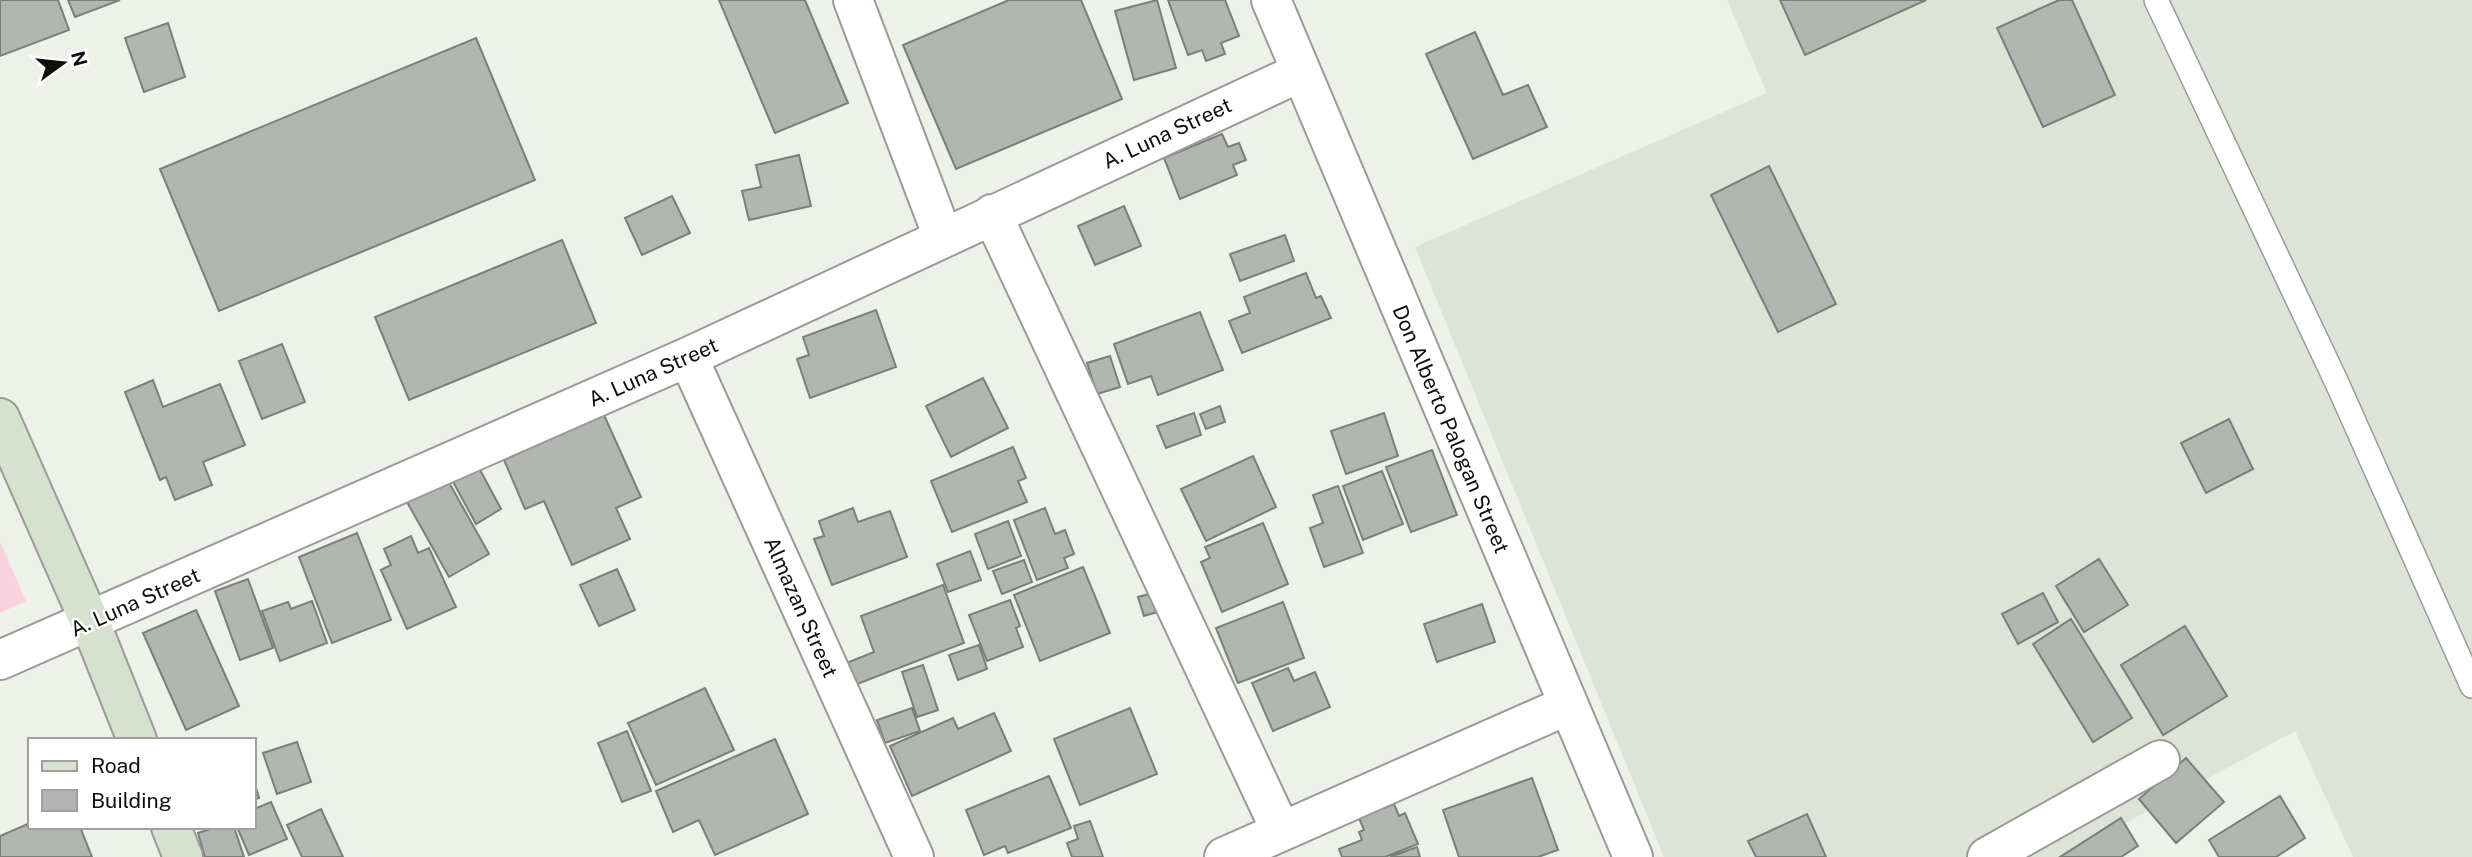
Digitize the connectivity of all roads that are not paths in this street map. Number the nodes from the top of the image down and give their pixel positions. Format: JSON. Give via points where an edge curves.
{"nodes":[{"id":1,"x":853,"y":0,"type":"edge"},
{"id":2,"x":1271,"y":0,"type":"edge"},
{"id":3,"x":2156,"y":0,"type":"edge"},
{"id":4,"x":1301,"y":72,"type":"junction"},
{"id":5,"x":992,"y":214,"type":"junction"},
{"id":6,"x":943,"y":237,"type":"junction"},
{"id":7,"x":688,"y":358,"type":"junction"},
{"id":8,"x":0,"y":418,"type":"edge"},
{"id":9,"x":90,"y":622,"type":"junction"},
{"id":10,"x":0,"y":660,"type":"edge"},
{"id":11,"x":2472,"y":686,"type":"edge"},
{"id":12,"x":1568,"y":705,"type":"junction"},
{"id":13,"x":135,"y":738,"type":"edge"},
{"id":14,"x":2160,"y":760,"type":"dead end"},
{"id":15,"x":172,"y":829,"type":"edge"},
{"id":16,"x":1281,"y":831,"type":"junction"},
{"id":17,"x":183,"y":857,"type":"edge"},
{"id":18,"x":914,"y":857,"type":"edge"},
{"id":19,"x":1224,"y":857,"type":"edge"},
{"id":20,"x":1633,"y":857,"type":"edge"},
{"id":21,"x":1987,"y":857,"type":"edge"}],
"edges":[{"from":1,"to":6,"type":"street"},
{"from":2,"to":4,"type":"street","name":"Don Alberto Palogan Street"},
{"from":3,"to":11,"type":"lane","via":[[2337,383]]},
{"from":4,"to":5,"type":"street","name":"A. Luna Street"},
{"from":4,"to":12,"type":"street","name":"Don Alberto Palogan Street"},
{"from":5,"to":6,"type":"street","name":"A. Luna Street"},
{"from":5,"to":16,"type":"street"},
{"from":6,"to":7,"type":"street","name":"A. Luna Street"},
{"from":7,"to":9,"type":"street","name":"A. Luna Street"},
{"from":7,"to":18,"type":"street","name":"Almazan Street"},
{"from":8,"to":9,"type":"street"},
{"from":9,"to":10,"type":"street","name":"A. Luna Street"},
{"from":9,"to":13,"type":"street"},
{"from":12,"to":16,"type":"street"},
{"from":12,"to":20,"type":"street","name":"Don Alberto Palogan Street"},
{"from":14,"to":21,"type":"street"},
{"from":15,"to":17,"type":"street"},
{"from":16,"to":19,"type":"street"}]}
